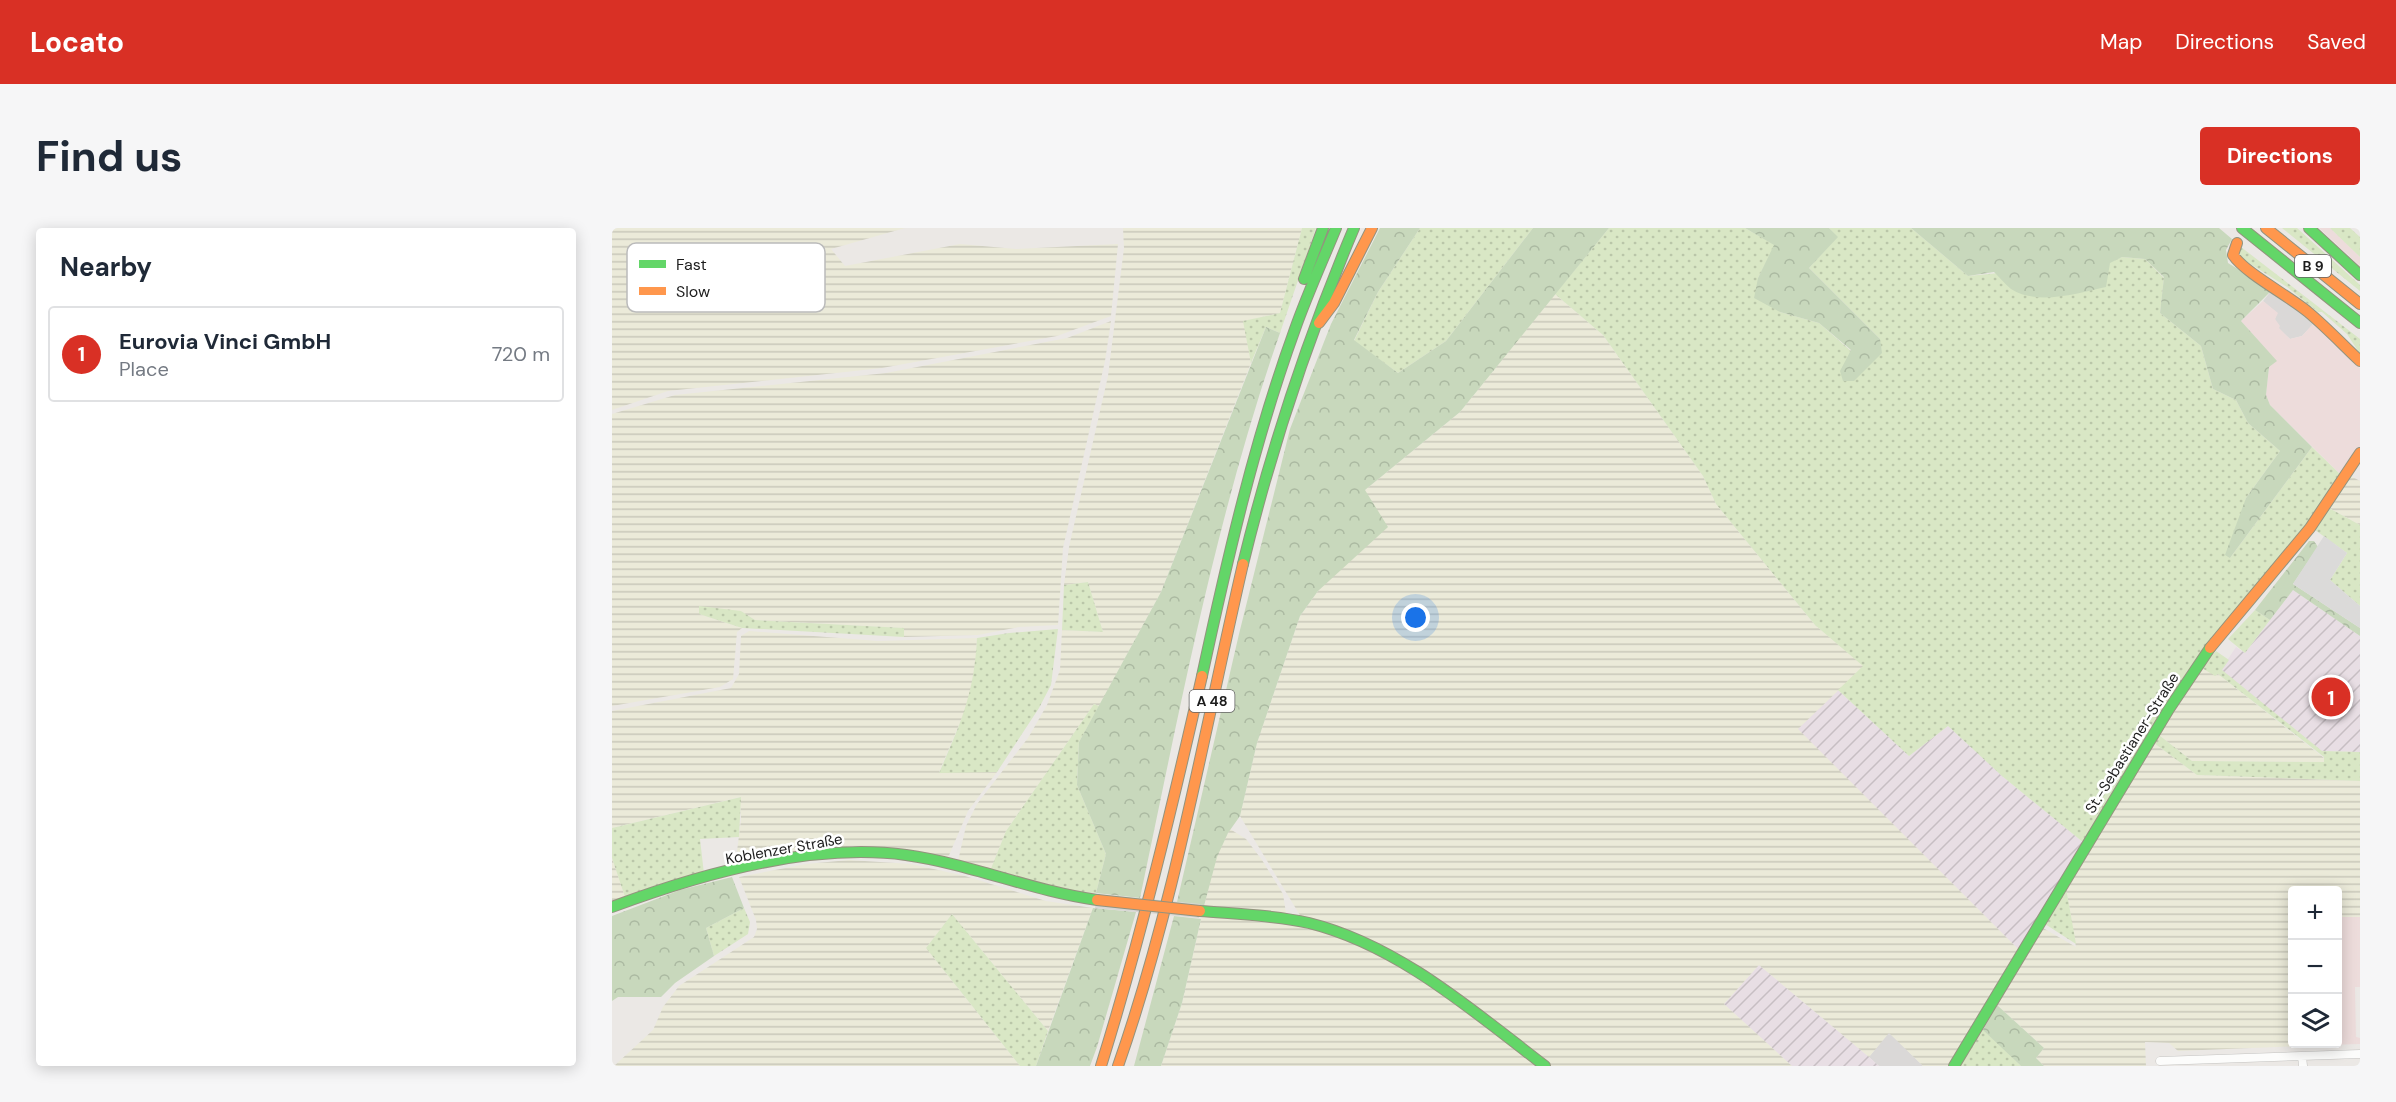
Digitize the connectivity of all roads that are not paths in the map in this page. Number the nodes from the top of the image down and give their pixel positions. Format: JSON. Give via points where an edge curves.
{"nodes":[{"id":1,"x":1323,"y":228,"type":"edge"},
{"id":2,"x":1336,"y":228,"type":"edge"},
{"id":3,"x":1354,"y":228,"type":"edge"},
{"id":4,"x":1372,"y":228,"type":"edge"},
{"id":5,"x":2242,"y":228,"type":"edge"},
{"id":6,"x":2266,"y":228,"type":"edge"},
{"id":7,"x":2309,"y":228,"type":"edge"},
{"id":8,"x":2237,"y":243,"type":"dead end"},
{"id":9,"x":2360,"y":275,"type":"edge"},
{"id":10,"x":2360,"y":304,"type":"edge"},
{"id":11,"x":2360,"y":324,"type":"edge"},
{"id":12,"x":1293,"y":334,"type":"junction"},
{"id":13,"x":1309,"y":336,"type":"junction"},
{"id":14,"x":2360,"y":361,"type":"edge"},
{"id":15,"x":2360,"y":453,"type":"edge"},
{"id":16,"x":612,"y":907,"type":"edge"},
{"id":17,"x":2360,"y":1054,"type":"edge"},
{"id":18,"x":2302,"y":1056,"type":"junction"},
{"id":19,"x":2160,"y":1061,"type":"dead end"},
{"id":20,"x":1101,"y":1066,"type":"edge"},
{"id":21,"x":1119,"y":1066,"type":"edge"},
{"id":22,"x":1545,"y":1066,"type":"edge"},
{"id":23,"x":1954,"y":1066,"type":"edge"},
{"id":24,"x":2303,"y":1066,"type":"edge"}],
"edges":[{"from":1,"to":12,"type":"main road","via":[[1300,292]]},
{"from":2,"to":12,"type":"main road","number":"A 48"},
{"from":3,"to":13,"type":"main road","number":"A 48"},
{"from":4,"to":13,"type":"main road","via":[[1334,303]]},
{"from":5,"to":11,"type":"main road","number":"B 9"},
{"from":6,"to":10,"type":"main road","number":"B 9"},
{"from":7,"to":9,"type":"main road"},
{"from":8,"to":14,"type":"main road","via":[[2233,255],[2239,264],[2308,312]]},
{"from":12,"to":20,"type":"main road","number":"A 48","via":[[1257,446],[1228,556],[1151,894]]},
{"from":13,"to":21,"type":"main road","number":"A 48","via":[[1261,494],[1169,893]]},
{"from":15,"to":23,"type":"main road","name":"St.-Sebastianer-Straße","via":[[2308,532],[2212,646],[2174,701]]},
{"from":16,"to":22,"type":"main road","name":"Koblenzer Straße","bridge":true,"via":[[680,884],[787,861],[838,853],[896,854],[1097,900],[1299,922],[1348,936],[1387,956],[1460,1003]]},
{"from":17,"to":18,"type":"street"},
{"from":18,"to":19,"type":"street"},
{"from":18,"to":24,"type":"street"}]}
